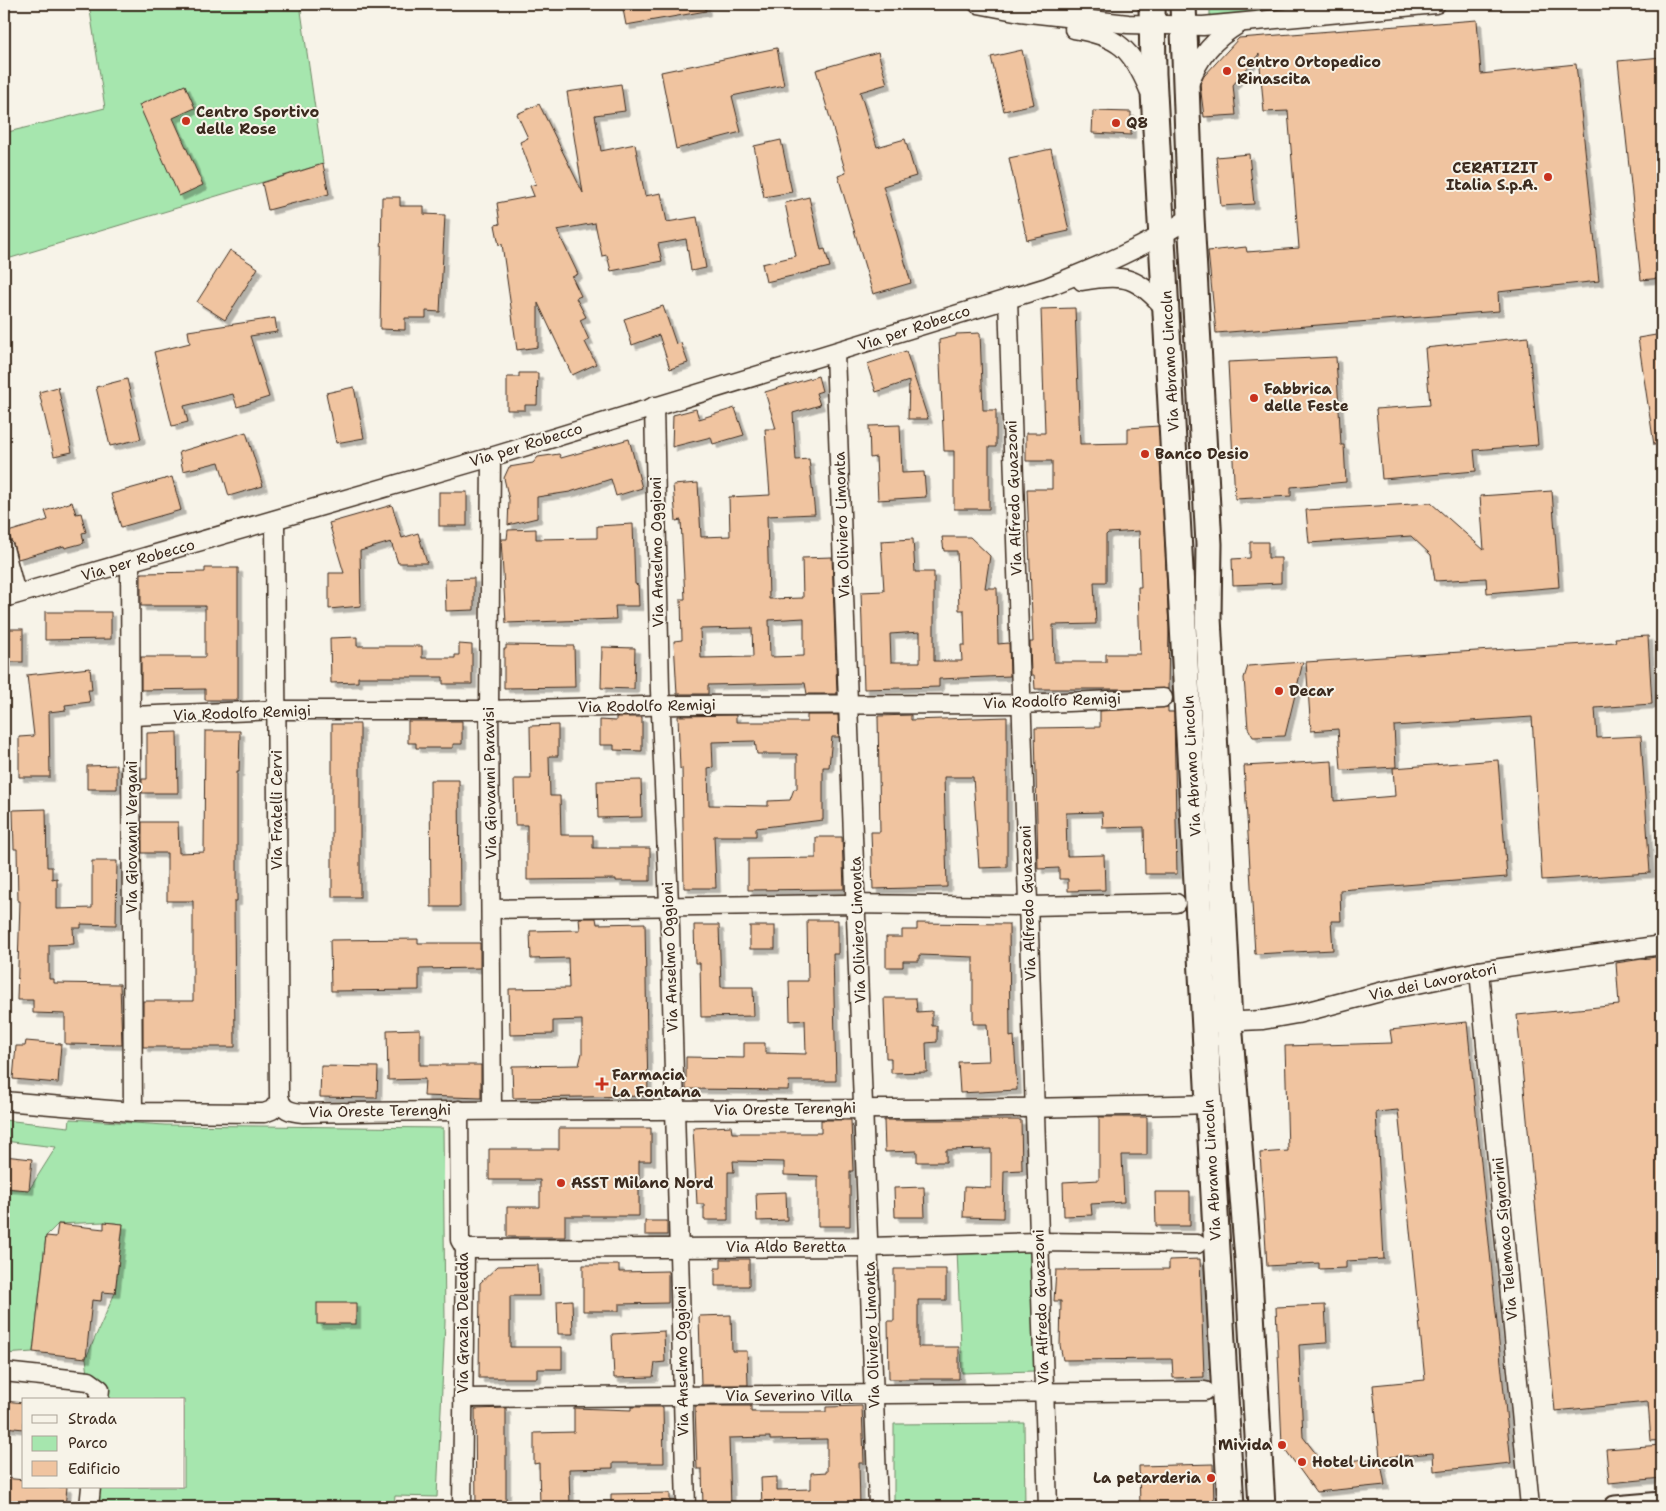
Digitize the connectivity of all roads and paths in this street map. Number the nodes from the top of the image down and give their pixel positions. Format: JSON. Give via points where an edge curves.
{"nodes":[{"id":1,"x":978,"y":4,"type":"edge"},
{"id":2,"x":1436,"y":4,"type":"edge"},
{"id":3,"x":1020,"y":12,"type":"junction"},
{"id":4,"x":1153,"y":14,"type":"edge"},
{"id":5,"x":1243,"y":22,"type":"junction"},
{"id":6,"x":1184,"y":26,"type":"edge"},
{"id":7,"x":1186,"y":94,"type":"junction"},
{"id":8,"x":1155,"y":105,"type":"junction"},
{"id":9,"x":1191,"y":217,"type":"junction"},
{"id":10,"x":1162,"y":236,"type":"junction"},
{"id":11,"x":1046,"y":287,"type":"junction"},
{"id":12,"x":1008,"y":298,"type":"junction"},
{"id":13,"x":1167,"y":311,"type":"junction"},
{"id":14,"x":835,"y":353,"type":"junction"},
{"id":15,"x":654,"y":406,"type":"junction"},
{"id":16,"x":491,"y":457,"type":"junction"},
{"id":17,"x":275,"y":520,"type":"junction"},
{"id":18,"x":4,"y":548,"type":"edge"},
{"id":19,"x":130,"y":563,"type":"junction"},
{"id":20,"x":10,"y":596,"type":"edge"},
{"id":21,"x":1163,"y":698,"type":"dead end"},
{"id":22,"x":848,"y":703,"type":"junction"},
{"id":23,"x":1020,"y":704,"type":"junction"},
{"id":24,"x":660,"y":706,"type":"junction"},
{"id":25,"x":277,"y":710,"type":"junction"},
{"id":26,"x":489,"y":710,"type":"junction"},
{"id":27,"x":132,"y":716,"type":"junction"},
{"id":28,"x":1176,"y":902,"type":"dead end"},
{"id":29,"x":857,"y":904,"type":"junction"},
{"id":30,"x":669,"y":906,"type":"junction"},
{"id":31,"x":1029,"y":906,"type":"junction"},
{"id":32,"x":491,"y":909,"type":"junction"},
{"id":33,"x":1662,"y":945,"type":"edge"},
{"id":34,"x":1479,"y":971,"type":"junction"},
{"id":35,"x":1230,"y":1022,"type":"junction"},
{"id":36,"x":1205,"y":1023,"type":"junction"},
{"id":37,"x":280,"y":1100,"type":"junction"},
{"id":38,"x":4,"y":1101,"type":"edge"},
{"id":39,"x":1208,"y":1104,"type":"junction"},
{"id":40,"x":864,"y":1108,"type":"junction"},
{"id":41,"x":1034,"y":1109,"type":"junction"},
{"id":42,"x":459,"y":1110,"type":"junction"},
{"id":43,"x":492,"y":1110,"type":"junction"},
{"id":44,"x":675,"y":1110,"type":"junction"},
{"id":45,"x":133,"y":1112,"type":"junction"},
{"id":46,"x":1244,"y":1208,"type":"junction"},
{"id":47,"x":1039,"y":1242,"type":"junction"},
{"id":48,"x":1197,"y":1244,"type":"dead end"},
{"id":49,"x":869,"y":1247,"type":"junction"},
{"id":50,"x":679,"y":1248,"type":"junction"},
{"id":51,"x":465,"y":1249,"type":"junction"},
{"id":52,"x":4,"y":1372,"type":"edge"},
{"id":53,"x":1206,"y":1391,"type":"dead end"},
{"id":54,"x":1044,"y":1392,"type":"junction"},
{"id":55,"x":683,"y":1396,"type":"junction"},
{"id":56,"x":874,"y":1396,"type":"junction"},
{"id":57,"x":99,"y":1398,"type":"edge"},
{"id":58,"x":463,"y":1398,"type":"junction"},
{"id":59,"x":91,"y":1488,"type":"edge"},
{"id":60,"x":1662,"y":1502,"type":"edge"},
{"id":61,"x":89,"y":1507,"type":"edge"},
{"id":62,"x":462,"y":1507,"type":"edge"},
{"id":63,"x":686,"y":1507,"type":"edge"},
{"id":64,"x":878,"y":1507,"type":"edge"},
{"id":65,"x":1048,"y":1507,"type":"edge"},
{"id":66,"x":1230,"y":1507,"type":"edge"},
{"id":67,"x":1262,"y":1507,"type":"edge"},
{"id":68,"x":1530,"y":1507,"type":"edge"},
{"id":69,"x":1615,"y":1507,"type":"edge"}],
"edges":[{"from":1,"to":3,"type":"street"},
{"from":2,"to":5,"type":"street"},
{"from":3,"to":4,"type":"street","via":[[1128,24]]},
{"from":3,"to":8,"type":"street","via":[[1041,24],[1095,32],[1110,38],[1128,51],[1138,64]]},
{"from":4,"to":6,"type":"street"},
{"from":4,"to":8,"type":"main road","name":"Via Abramo Lincoln"},
{"from":5,"to":6,"type":"street"},
{"from":5,"to":7,"type":"street","via":[[1222,34],[1208,48],[1197,63]]},
{"from":6,"to":7,"type":"main road","name":"Via Abramo Lincoln"},
{"from":7,"to":9,"type":"main road","name":"Via Abramo Lincoln"},
{"from":8,"to":10,"type":"main road","name":"Via Abramo Lincoln"},
{"from":9,"to":10,"type":"street","name":"Via per Robecco"},
{"from":9,"to":35,"type":"main road","name":"Via Abramo Lincoln","via":[[1202,385],[1209,544],[1208,617]]},
{"from":10,"to":11,"type":"street","name":"Via per Robecco"},
{"from":10,"to":13,"type":"main road","name":"Via Abramo Lincoln"},
{"from":11,"to":12,"type":"street","name":"Via per Robecco"},
{"from":11,"to":13,"type":"street","name":"Via per Robecco","via":[[1118,277],[1136,281]]},
{"from":12,"to":14,"type":"street","name":"Via per Robecco"},
{"from":12,"to":23,"type":"street","name":"Via Alfredo Guazzoni"},
{"from":13,"to":36,"type":"main road","name":"Via Abramo Lincoln"},
{"from":14,"to":15,"type":"street","name":"Via per Robecco"},
{"from":14,"to":22,"type":"street","name":"Via Oliviero Limonta"},
{"from":15,"to":16,"type":"street","name":"Via per Robecco"},
{"from":15,"to":24,"type":"street","name":"Via Anselmo Oggioni"},
{"from":16,"to":17,"type":"street","name":"Via per Robecco"},
{"from":16,"to":26,"type":"street","name":"Via Giovanni Paravisi"},
{"from":17,"to":19,"type":"street","name":"Via per Robecco"},
{"from":17,"to":25,"type":"street","name":"Via Fratelli Cervi"},
{"from":18,"to":20,"type":"street"},
{"from":19,"to":20,"type":"street","name":"Via per Robecco"},
{"from":19,"to":27,"type":"street","name":"Via Giovanni Vergani"},
{"from":21,"to":23,"type":"street","name":"Via Rodolfo Remigi"},
{"from":22,"to":23,"type":"street","name":"Via Rodolfo Remigi"},
{"from":22,"to":24,"type":"street","name":"Via Rodolfo Remigi"},
{"from":22,"to":29,"type":"street","name":"Via Oliviero Limonta"},
{"from":23,"to":31,"type":"street","name":"Via Alfredo Guazzoni"},
{"from":24,"to":26,"type":"street","name":"Via Rodolfo Remigi"},
{"from":24,"to":30,"type":"street","name":"Via Anselmo Oggioni"},
{"from":25,"to":26,"type":"street","name":"Via Rodolfo Remigi"},
{"from":25,"to":27,"type":"street","name":"Via Rodolfo Remigi"},
{"from":25,"to":37,"type":"street","name":"Via Fratelli Cervi"},
{"from":26,"to":32,"type":"street","name":"Via Giovanni Paravisi"},
{"from":27,"to":45,"type":"street","name":"Via Giovanni Vergani"},
{"from":28,"to":31,"type":"street"},
{"from":29,"to":30,"type":"street"},
{"from":29,"to":31,"type":"street"},
{"from":29,"to":40,"type":"street","name":"Via Oliviero Limonta"},
{"from":30,"to":32,"type":"street"},
{"from":30,"to":44,"type":"street","name":"Via Anselmo Oggioni"},
{"from":31,"to":41,"type":"street","name":"Via Alfredo Guazzoni"},
{"from":32,"to":43,"type":"street","name":"Via Giovanni Paravisi"},
{"from":33,"to":34,"type":"street","name":"Via dei Lavoratori"},
{"from":34,"to":35,"type":"street","name":"Via dei Lavoratori","via":[[1297,1014]]},
{"from":34,"to":68,"type":"street","name":"Via Telemaco Signorini"},
{"from":35,"to":36,"type":"street","name":"Via dei Lavoratori"},
{"from":35,"to":46,"type":"main road","name":"Via Abramo Lincoln"},
{"from":36,"to":39,"type":"main road","name":"Via Abramo Lincoln"},
{"from":37,"to":42,"type":"street","name":"Via Oreste Terenghi","via":[[290,1112],[303,1113]]},
{"from":37,"to":45,"type":"street","via":[[272,1110],[264,1113]]},
{"from":38,"to":45,"type":"street"},
{"from":39,"to":41,"type":"street","name":"Via Oreste Terenghi"},
{"from":39,"to":46,"type":"main road","via":[[1227,1128],[1234,1189]]},
{"from":39,"to":66,"type":"main road","name":"Via Abramo Lincoln"},
{"from":40,"to":41,"type":"street","name":"Via Oreste Terenghi"},
{"from":40,"to":44,"type":"street","name":"Via Oreste Terenghi"},
{"from":40,"to":49,"type":"street","name":"Via Oliviero Limonta"},
{"from":41,"to":47,"type":"street","name":"Via Alfredo Guazzoni"},
{"from":42,"to":43,"type":"street","name":"Via Oreste Terenghi"},
{"from":42,"to":51,"type":"street","name":"Via Grazia Deledda","via":[[460,1240]]},
{"from":43,"to":44,"type":"street","name":"Via Oreste Terenghi"},
{"from":44,"to":50,"type":"street","name":"Via Anselmo Oggioni"},
{"from":46,"to":67,"type":"main road","name":"Via Abramo Lincoln"},
{"from":47,"to":48,"type":"street","name":"Via Aldo Beretta"},
{"from":47,"to":49,"type":"street","name":"Via Aldo Beretta"},
{"from":47,"to":54,"type":"street","name":"Via Alfredo Guazzoni"},
{"from":49,"to":50,"type":"street","name":"Via Aldo Beretta"},
{"from":49,"to":56,"type":"street","name":"Via Oliviero Limonta"},
{"from":50,"to":51,"type":"street","name":"Via Aldo Beretta"},
{"from":50,"to":55,"type":"street","name":"Via Anselmo Oggioni"},
{"from":51,"to":58,"type":"street","name":"Via Grazia Deledda"},
{"from":52,"to":57,"type":"street","via":[[89,1381],[100,1389]]},
{"from":53,"to":54,"type":"street","name":"Via Severino Villa"},
{"from":54,"to":56,"type":"street","name":"Via Severino Villa"},
{"from":54,"to":65,"type":"street","name":"Via Alfredo Guazzoni"},
{"from":55,"to":56,"type":"street","name":"Via Severino Villa"},
{"from":55,"to":58,"type":"street","name":"Via Severino Villa"},
{"from":55,"to":63,"type":"street","name":"Via Anselmo Oggioni"},
{"from":56,"to":64,"type":"street","name":"Via Oliviero Limonta"},
{"from":58,"to":62,"type":"street","name":"Via Grazia Deledda"},
{"from":59,"to":61,"type":"street"},
{"from":60,"to":69,"type":"street"}]}
